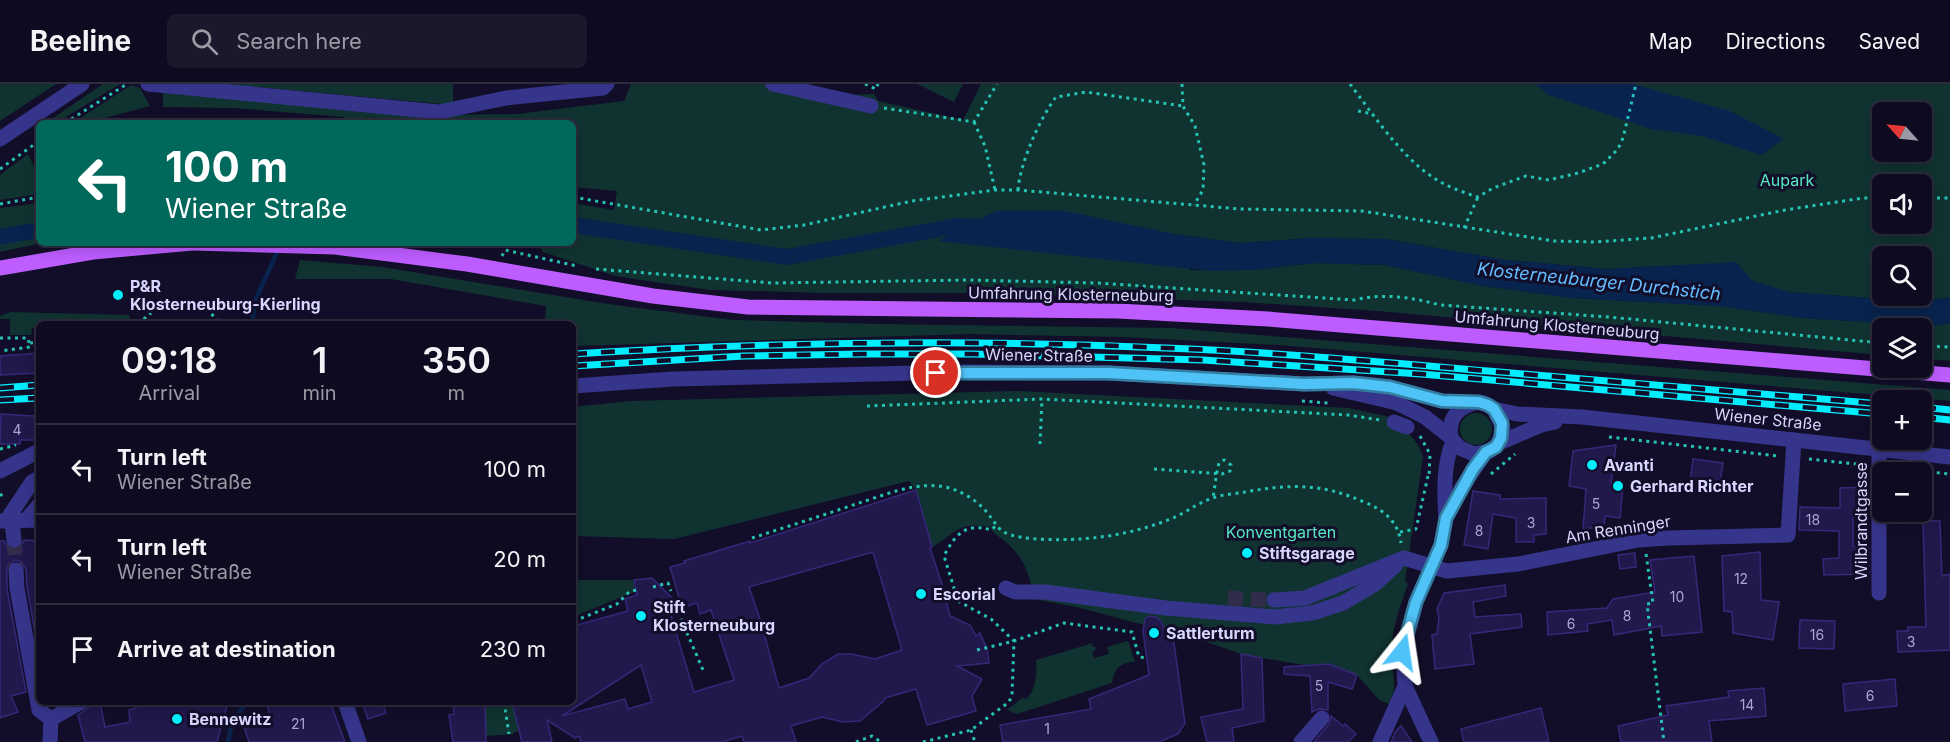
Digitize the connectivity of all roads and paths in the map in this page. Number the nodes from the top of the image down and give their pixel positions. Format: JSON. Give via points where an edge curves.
{"nodes":[{"id":1,"x":82,"y":84,"type":"edge"},
{"id":2,"x":127,"y":84,"type":"edge"},
{"id":3,"x":148,"y":84,"type":"edge"},
{"id":4,"x":607,"y":84,"type":"edge"},
{"id":5,"x":773,"y":84,"type":"edge"},
{"id":6,"x":865,"y":84,"type":"edge"},
{"id":7,"x":878,"y":84,"type":"edge"},
{"id":8,"x":997,"y":84,"type":"edge"},
{"id":9,"x":1182,"y":84,"type":"edge"},
{"id":10,"x":1350,"y":84,"type":"edge"},
{"id":11,"x":1636,"y":84,"type":"edge"},
{"id":12,"x":871,"y":105,"type":"joint"},
{"id":13,"x":1183,"y":106,"type":"junction"},
{"id":14,"x":1358,"y":111,"type":"dead end"},
{"id":15,"x":1375,"y":115,"type":"junction"},
{"id":16,"x":70,"y":120,"type":"edge"},
{"id":17,"x":974,"y":122,"type":"junction"},
{"id":18,"x":0,"y":139,"type":"edge"},
{"id":19,"x":36,"y":143,"type":"edge"},
{"id":20,"x":0,"y":169,"type":"edge"},
{"id":21,"x":995,"y":190,"type":"junction"},
{"id":22,"x":1018,"y":190,"type":"junction"},
{"id":23,"x":1478,"y":197,"type":"junction"},
{"id":24,"x":36,"y":198,"type":"edge"},
{"id":25,"x":576,"y":198,"type":"edge"},
{"id":26,"x":1872,"y":198,"type":"edge"},
{"id":27,"x":1932,"y":198,"type":"edge"},
{"id":28,"x":1950,"y":198,"type":"edge"},
{"id":29,"x":0,"y":204,"type":"edge"},
{"id":30,"x":1194,"y":205,"type":"junction"},
{"id":31,"x":1464,"y":228,"type":"junction"},
{"id":32,"x":160,"y":246,"type":"edge"},
{"id":33,"x":321,"y":246,"type":"edge"},
{"id":34,"x":542,"y":259,"type":"dead end"},
{"id":35,"x":582,"y":267,"type":"dead end"},
{"id":36,"x":0,"y":268,"type":"edge"},
{"id":37,"x":592,"y":268,"type":"dead end"},
{"id":38,"x":206,"y":309,"type":"dead end"},
{"id":39,"x":151,"y":313,"type":"dead end"},
{"id":40,"x":142,"y":321,"type":"edge"},
{"id":41,"x":219,"y":321,"type":"edge"},
{"id":42,"x":0,"y":338,"type":"edge"},
{"id":43,"x":36,"y":342,"type":"edge"},
{"id":44,"x":1872,"y":342,"type":"edge"},
{"id":45,"x":30,"y":343,"type":"junction"},
{"id":46,"x":1932,"y":346,"type":"edge"},
{"id":47,"x":1950,"y":347,"type":"edge"},
{"id":48,"x":0,"y":351,"type":"edge"},
{"id":49,"x":1950,"y":375,"type":"edge"},
{"id":50,"x":1325,"y":385,"type":"junction"},
{"id":51,"x":576,"y":386,"type":"edge"},
{"id":52,"x":1042,"y":399,"type":"junction"},
{"id":53,"x":1300,"y":401,"type":"dead end"},
{"id":54,"x":1331,"y":404,"type":"dead end"},
{"id":55,"x":1471,"y":404,"type":"junction"},
{"id":56,"x":867,"y":406,"type":"dead end"},
{"id":57,"x":1494,"y":409,"type":"junction"},
{"id":58,"x":1582,"y":417,"type":"junction"},
{"id":59,"x":1598,"y":436,"type":"dead end"},
{"id":60,"x":1452,"y":440,"type":"junction"},
{"id":61,"x":1794,"y":440,"type":"junction"},
{"id":62,"x":1499,"y":443,"type":"junction"},
{"id":63,"x":1040,"y":444,"type":"dead end"},
{"id":64,"x":1872,"y":448,"type":"edge"},
{"id":65,"x":1519,"y":449,"type":"dead end"},
{"id":66,"x":1888,"y":450,"type":"edge"},
{"id":67,"x":1486,"y":452,"type":"junction"},
{"id":68,"x":36,"y":453,"type":"edge"},
{"id":69,"x":1950,"y":457,"type":"edge"},
{"id":70,"x":1793,"y":458,"type":"junction"},
{"id":71,"x":1872,"y":465,"type":"edge"},
{"id":72,"x":1154,"y":469,"type":"dead end"},
{"id":73,"x":0,"y":471,"type":"edge"},
{"id":74,"x":1932,"y":472,"type":"edge"},
{"id":75,"x":1950,"y":474,"type":"edge"},
{"id":76,"x":1428,"y":477,"type":"junction"},
{"id":77,"x":1487,"y":477,"type":"dead end"},
{"id":78,"x":1435,"y":479,"type":"dead end"},
{"id":79,"x":36,"y":480,"type":"edge"},
{"id":80,"x":4,"y":492,"type":"dead end"},
{"id":81,"x":0,"y":496,"type":"edge"},
{"id":82,"x":1213,"y":498,"type":"junction"},
{"id":83,"x":36,"y":507,"type":"edge"},
{"id":84,"x":1446,"y":518,"type":"junction"},
{"id":85,"x":17,"y":521,"type":"edge"},
{"id":86,"x":1879,"y":522,"type":"edge"},
{"id":87,"x":996,"y":526,"type":"junction"},
{"id":88,"x":1400,"y":532,"type":"junction"},
{"id":89,"x":752,"y":538,"type":"dead end"},
{"id":90,"x":14,"y":540,"type":"tunnel mouth"},
{"id":91,"x":1644,"y":540,"type":"junction"},
{"id":92,"x":1404,"y":558,"type":"junction"},
{"id":93,"x":1432,"y":567,"type":"junction"},
{"id":94,"x":16,"y":570,"type":"tunnel mouth"},
{"id":95,"x":653,"y":587,"type":"dead end"},
{"id":96,"x":1006,"y":588,"type":"dead end"},
{"id":97,"x":636,"y":590,"type":"dead end"},
{"id":98,"x":670,"y":591,"type":"dead end"},
{"id":99,"x":1879,"y":593,"type":"dead end"},
{"id":100,"x":1274,"y":600,"type":"tunnel mouth"},
{"id":101,"x":675,"y":605,"type":"dead end"},
{"id":102,"x":576,"y":620,"type":"edge"},
{"id":103,"x":1014,"y":641,"type":"junction"},
{"id":104,"x":977,"y":650,"type":"dead end"},
{"id":105,"x":1147,"y":658,"type":"dead end"},
{"id":106,"x":703,"y":670,"type":"dead end"},
{"id":107,"x":1405,"y":686,"type":"junction"},
{"id":108,"x":36,"y":693,"type":"edge"},
{"id":109,"x":38,"y":705,"type":"edge"},
{"id":110,"x":76,"y":705,"type":"edge"},
{"id":111,"x":346,"y":705,"type":"edge"},
{"id":112,"x":504,"y":705,"type":"edge"},
{"id":113,"x":1322,"y":718,"type":"dead end"},
{"id":114,"x":51,"y":719,"type":"junction"},
{"id":115,"x":971,"y":730,"type":"junction"},
{"id":116,"x":509,"y":734,"type":"dead end"},
{"id":117,"x":50,"y":742,"type":"edge"},
{"id":118,"x":359,"y":742,"type":"edge"},
{"id":119,"x":856,"y":742,"type":"edge"},
{"id":120,"x":881,"y":742,"type":"edge"},
{"id":121,"x":923,"y":742,"type":"edge"},
{"id":122,"x":975,"y":742,"type":"edge"},
{"id":123,"x":1300,"y":742,"type":"edge"},
{"id":124,"x":1380,"y":742,"type":"edge"},
{"id":125,"x":1431,"y":742,"type":"edge"},
{"id":126,"x":1665,"y":742,"type":"edge"}],
"edges":[{"from":1,"to":18,"type":"street"},
{"from":2,"to":16,"type":"path"},
{"from":3,"to":4,"type":"street","via":[[439,112],[506,98],[603,88]]},
{"from":5,"to":12,"type":"street"},
{"from":6,"to":7,"type":"path","via":[[876,89]]},
{"from":8,"to":17,"type":"path"},
{"from":9,"to":13,"type":"path"},
{"from":10,"to":15,"type":"path"},
{"from":11,"to":23,"type":"path","via":[[1623,138],[1603,164],[1549,180],[1526,176]]},
{"from":12,"to":17,"type":"path"},
{"from":13,"to":22,"type":"path","via":[[1086,92],[1056,97],[1046,111],[1019,175]]},
{"from":13,"to":30,"type":"path","via":[[1195,126],[1204,165],[1203,190]]},
{"from":14,"to":15,"type":"path"},
{"from":15,"to":23,"type":"path","via":[[1389,136],[1429,176]]},
{"from":17,"to":21,"type":"path","via":[[985,146]]},
{"from":19,"to":20,"type":"path"},
{"from":21,"to":22,"type":"path"},
{"from":21,"to":25,"type":"path","via":[[912,201],[804,225],[761,230]]},
{"from":22,"to":30,"type":"path"},
{"from":23,"to":31,"type":"path"},
{"from":24,"to":29,"type":"path"},
{"from":26,"to":31,"type":"path","via":[[1785,210],[1651,238],[1554,241]]},
{"from":27,"to":28,"type":"path"},
{"from":30,"to":31,"type":"path","via":[[1362,211]]},
{"from":32,"to":36,"type":"main road","name":"Umfahrung Klosterneuburg","via":[[93,252]]},
{"from":33,"to":49,"type":"main road","name":"Umfahrung Klosterneuburg","via":[[748,307],[1118,310]]},
{"from":34,"to":35,"type":"path"},
{"from":37,"to":44,"type":"path","via":[[772,283],[1059,282],[1354,300],[1370,296],[1413,298],[1440,305]]},
{"from":38,"to":41,"type":"path"},
{"from":39,"to":40,"type":"path"},
{"from":42,"to":45,"type":"path","via":[[28,338]]},
{"from":43,"to":45,"type":"path"},
{"from":45,"to":48,"type":"path","via":[[30,347]]},
{"from":46,"to":47,"type":"path"},
{"from":50,"to":51,"type":"street","name":"Wiener Straße","via":[[1109,373],[958,372]]},
{"from":50,"to":55,"type":"street","name":"Wiener Straße","via":[[1390,387],[1442,401]]},
{"from":50,"to":60,"type":"street","name":"Wiener Straße","via":[[1397,403],[1425,417]]},
{"from":52,"to":56,"type":"path"},
{"from":52,"to":63,"type":"path"},
{"from":52,"to":76,"type":"path","via":[[1348,416],[1400,425],[1419,433],[1430,454]]},
{"from":53,"to":54,"type":"path"},
{"from":55,"to":57,"type":"street","name":"Wiener Straße","via":[[1484,403]]},
{"from":55,"to":60,"type":"street","via":[[1460,408],[1453,417]]},
{"from":57,"to":58,"type":"street","name":"Wiener Straße"},
{"from":57,"to":62,"type":"street","via":[[1503,428]]},
{"from":58,"to":61,"type":"street","name":"Wiener Straße"},
{"from":58,"to":62,"type":"street","name":"Wiener Straße","via":[[1541,425]]},
{"from":59,"to":70,"type":"path"},
{"from":60,"to":67,"type":"street","name":"Wiener Straße","via":[[1468,453]]},
{"from":60,"to":84,"type":"street","via":[[1445,483]]},
{"from":61,"to":64,"type":"street","name":"Wiener Straße"},
{"from":61,"to":70,"type":"street","name":"Am Renninger"},
{"from":62,"to":67,"type":"street","name":"Wiener Straße"},
{"from":65,"to":77,"type":"path"},
{"from":66,"to":69,"type":"street","name":"Wiener Straße"},
{"from":67,"to":84,"type":"street"},
{"from":68,"to":73,"type":"street"},
{"from":70,"to":71,"type":"path"},
{"from":70,"to":91,"type":"street","name":"Am Renninger","via":[[1788,535]]},
{"from":72,"to":82,"type":"path","via":[[1222,474],[1230,471],[1231,465],[1224,460],[1219,463],[1218,467],[1216,477]]},
{"from":74,"to":75,"type":"path"},
{"from":76,"to":78,"type":"path"},
{"from":76,"to":88,"type":"path","via":[[1416,529]]},
{"from":79,"to":85,"type":"street"},
{"from":80,"to":81,"type":"path"},
{"from":82,"to":87,"type":"path","via":[[1173,518],[1107,537],[1026,537],[1006,534]]},
{"from":82,"to":88,"type":"path","via":[[1298,485],[1328,488],[1380,508]]},
{"from":83,"to":85,"type":"street"},
{"from":84,"to":93,"type":"street"},
{"from":85,"to":90,"type":"street"},
{"from":86,"to":99,"type":"street","name":"Wilbrandtgasse"},
{"from":87,"to":89,"type":"path","via":[[978,504],[962,493],[939,486],[908,488]]},
{"from":87,"to":103,"type":"path","via":[[991,530],[966,530],[954,537],[944,556],[958,601],[991,619]]},
{"from":88,"to":92,"type":"path"},
{"from":91,"to":93,"type":"street","name":"Am Renninger","via":[[1518,564],[1447,571]]},
{"from":91,"to":126,"type":"path","via":[[1653,603],[1647,604],[1649,625]]},
{"from":92,"to":93,"type":"street","name":"Am Renninger"},
{"from":92,"to":96,"type":"street","via":[[1376,585],[1343,603],[1312,613],[1275,617]]},
{"from":92,"to":100,"type":"street","via":[[1305,598]]},
{"from":93,"to":107,"type":"street","via":[[1416,602],[1402,652]]},
{"from":94,"to":108,"type":"street"},
{"from":95,"to":98,"type":"path","via":[[668,583]]},
{"from":97,"to":102,"type":"path","via":[[616,604]]},
{"from":101,"to":106,"type":"path"},
{"from":103,"to":104,"type":"path"},
{"from":103,"to":105,"type":"path","via":[[1064,623],[1132,632],[1139,657]]},
{"from":103,"to":115,"type":"path","via":[[1009,702]]},
{"from":107,"to":124,"type":"street"},
{"from":107,"to":125,"type":"street"},
{"from":109,"to":114,"type":"street"},
{"from":110,"to":114,"type":"street"},
{"from":111,"to":118,"type":"street"},
{"from":112,"to":116,"type":"path"},
{"from":113,"to":123,"type":"street"},
{"from":114,"to":117,"type":"street"},
{"from":115,"to":121,"type":"path"},
{"from":115,"to":122,"type":"path"},
{"from":119,"to":120,"type":"path","via":[[872,736]]}]}
